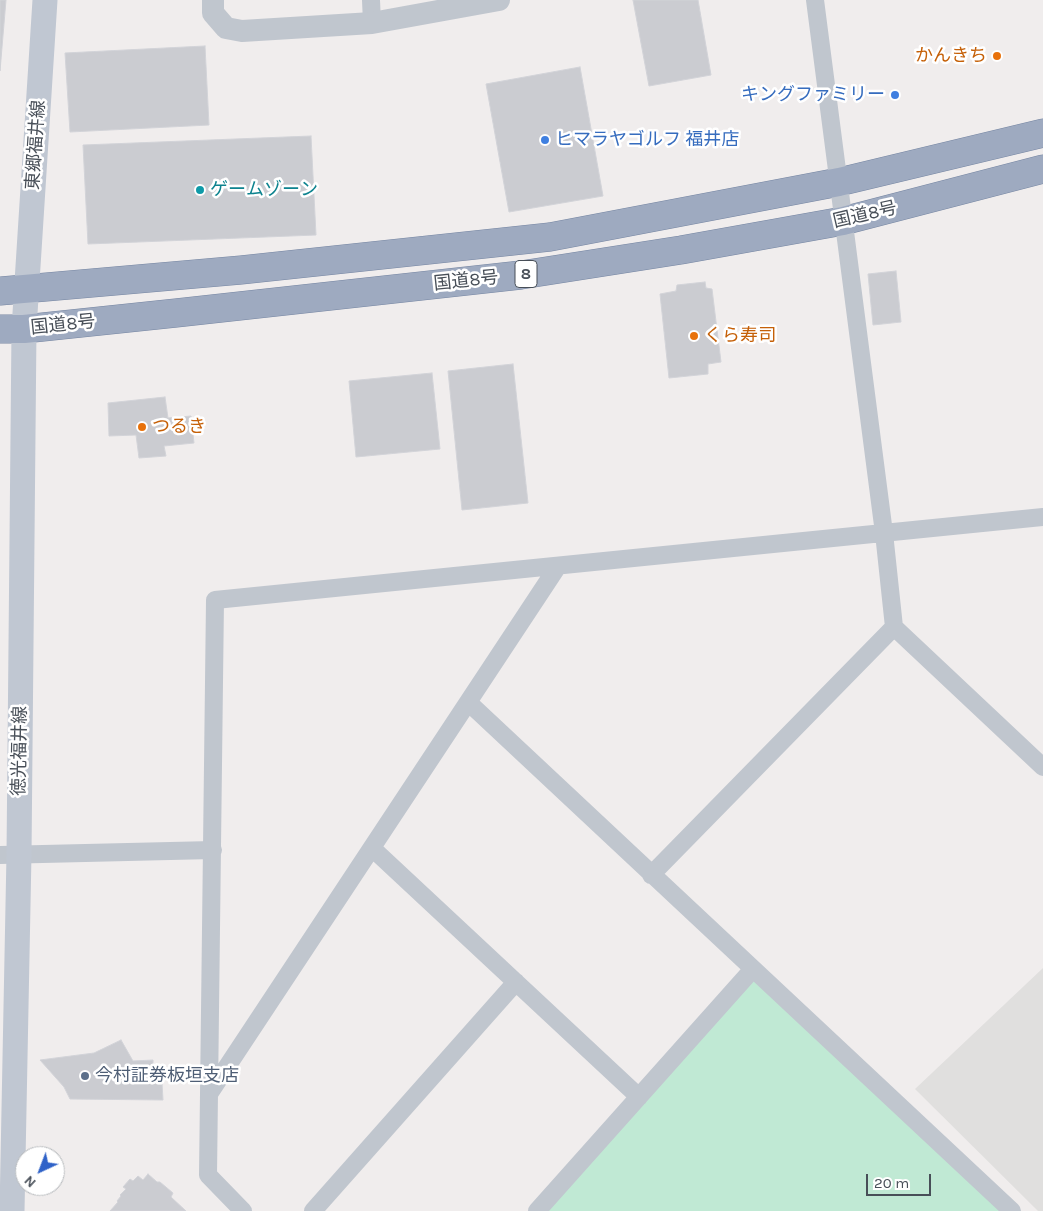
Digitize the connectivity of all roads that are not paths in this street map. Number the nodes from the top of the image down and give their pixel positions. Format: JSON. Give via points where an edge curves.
{"nodes":[{"id":1,"x":45,"y":0,"type":"edge"},
{"id":2,"x":214,"y":0,"type":"edge"},
{"id":3,"x":371,"y":0,"type":"edge"},
{"id":4,"x":499,"y":0,"type":"edge"},
{"id":5,"x":815,"y":0,"type":"edge"},
{"id":6,"x":372,"y":23,"type":"junction"},
{"id":7,"x":1043,"y":133,"type":"edge"},
{"id":8,"x":1043,"y":169,"type":"edge"},
{"id":9,"x":839,"y":182,"type":"junction"},
{"id":10,"x":843,"y":221,"type":"junction"},
{"id":11,"x":13,"y":291,"type":"edge"},
{"id":12,"x":12,"y":329,"type":"edge"},
{"id":13,"x":1043,"y":517,"type":"edge"},
{"id":14,"x":884,"y":533,"type":"junction"},
{"id":15,"x":558,"y":566,"type":"junction"},
{"id":16,"x":894,"y":626,"type":"junction"},
{"id":17,"x":468,"y":702,"type":"junction"},
{"id":18,"x":1043,"y":767,"type":"edge"},
{"id":19,"x":372,"y":848,"type":"junction"},
{"id":20,"x":213,"y":850,"type":"junction"},
{"id":21,"x":9,"y":855,"type":"edge"},
{"id":22,"x":651,"y":875,"type":"junction"},
{"id":23,"x":752,"y":970,"type":"junction"},
{"id":24,"x":516,"y":982,"type":"junction"},
{"id":25,"x":209,"y":1094,"type":"junction"},
{"id":26,"x":639,"y":1097,"type":"junction"},
{"id":27,"x":12,"y":1211,"type":"edge"},
{"id":28,"x":243,"y":1211,"type":"edge"},
{"id":29,"x":313,"y":1211,"type":"edge"},
{"id":30,"x":537,"y":1211,"type":"edge"},
{"id":31,"x":1012,"y":1211,"type":"edge"}],
"edges":[{"from":1,"to":11,"type":"main road","name":"東郷福井線"},
{"from":2,"to":6,"type":"street","via":[[213,13],[226,28],[242,30]]},
{"from":3,"to":6,"type":"street"},
{"from":4,"to":6,"type":"street"},
{"from":5,"to":9,"type":"street"},
{"from":7,"to":9,"type":"highway","name":"国道8号","number":"8"},
{"from":8,"to":10,"type":"highway","name":"国道8号","number":"8"},
{"from":9,"to":10,"type":"street"},
{"from":9,"to":11,"type":"highway","name":"国道8号","number":"8","via":[[550,237]]},
{"from":10,"to":12,"type":"highway","name":"国道8号","number":"8","via":[[521,275]]},
{"from":10,"to":14,"type":"street"},
{"from":11,"to":12,"type":"main road","name":"徳光福井線"},
{"from":12,"to":21,"type":"main road","name":"徳光福井線"},
{"from":13,"to":14,"type":"street"},
{"from":14,"to":15,"type":"street"},
{"from":14,"to":16,"type":"street"},
{"from":15,"to":17,"type":"street"},
{"from":15,"to":20,"type":"street","via":[[215,600]]},
{"from":16,"to":18,"type":"street"},
{"from":16,"to":22,"type":"street"},
{"from":17,"to":19,"type":"street"},
{"from":17,"to":22,"type":"street"},
{"from":19,"to":24,"type":"street"},
{"from":19,"to":25,"type":"street"},
{"from":20,"to":21,"type":"street"},
{"from":20,"to":25,"type":"street"},
{"from":21,"to":27,"type":"main road","name":"徳光福井線"},
{"from":22,"to":23,"type":"street"},
{"from":23,"to":26,"type":"street"},
{"from":23,"to":31,"type":"street"},
{"from":24,"to":26,"type":"street"},
{"from":24,"to":29,"type":"street"},
{"from":25,"to":28,"type":"street","via":[[208,1175]]},
{"from":26,"to":30,"type":"street"}]}
